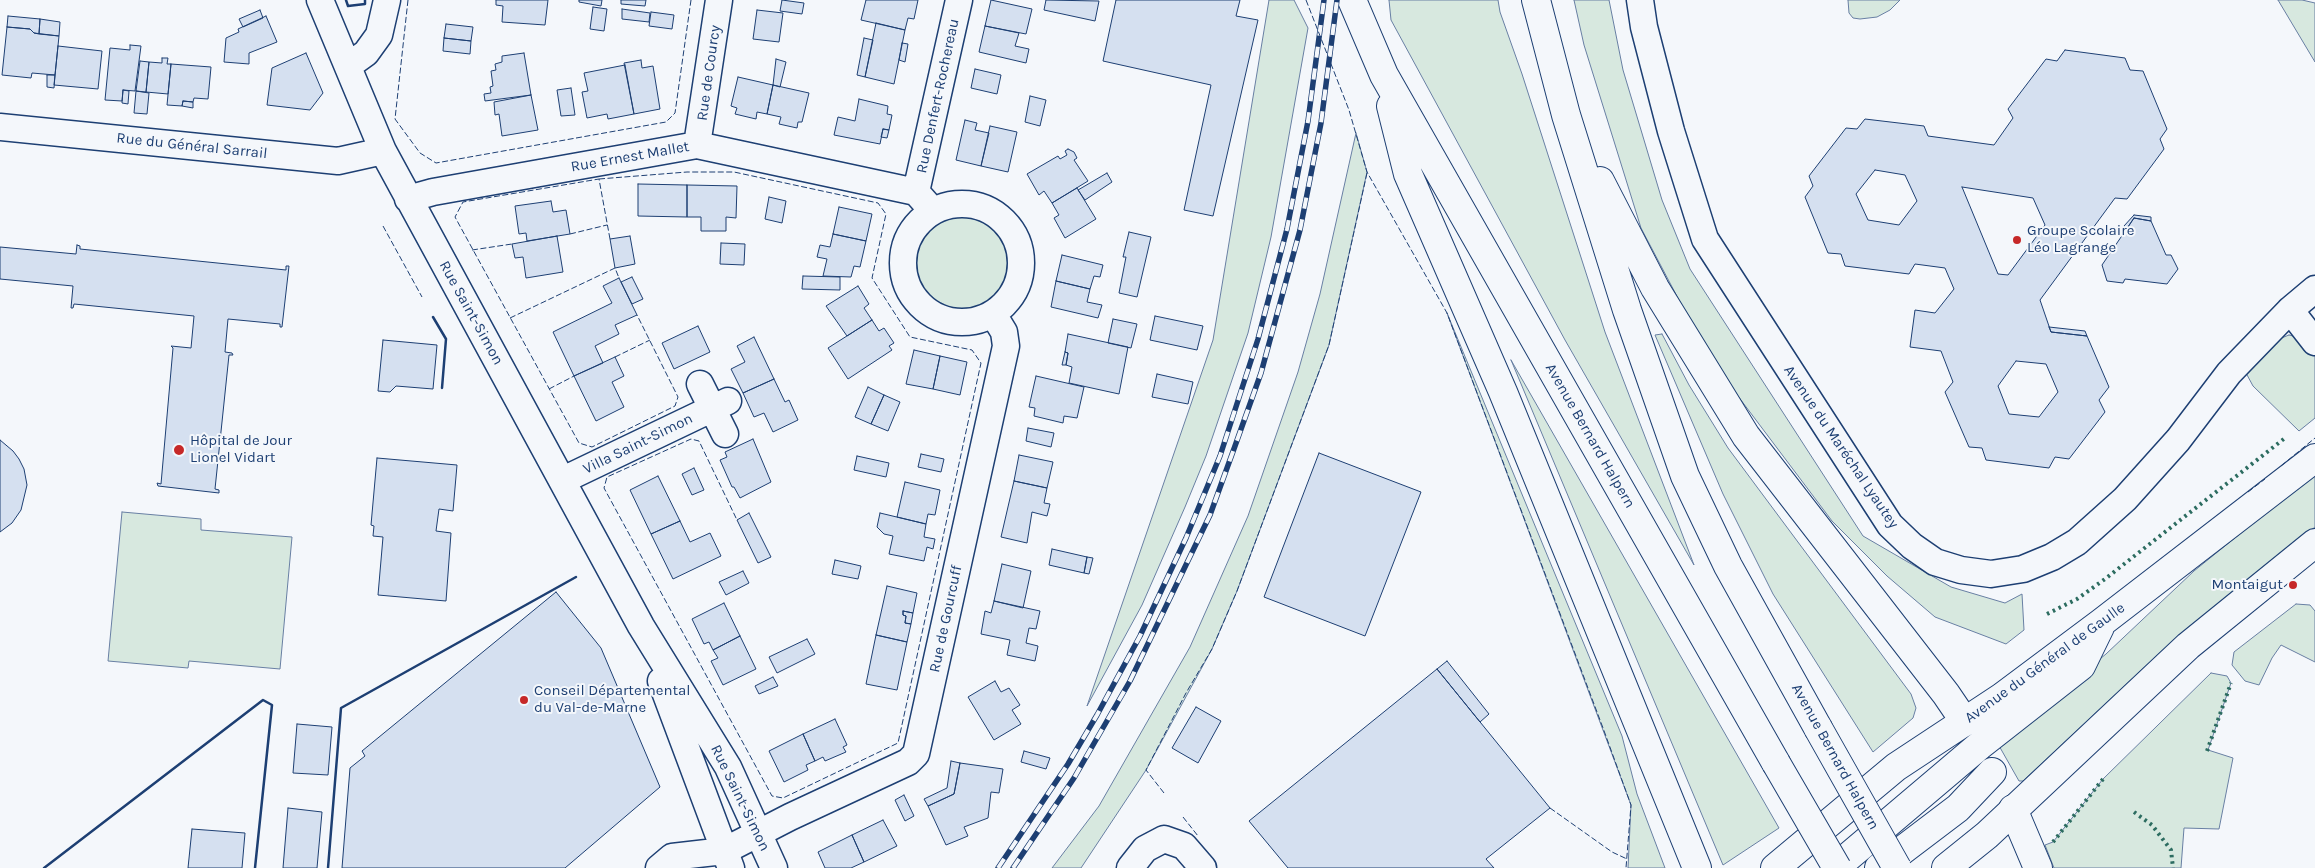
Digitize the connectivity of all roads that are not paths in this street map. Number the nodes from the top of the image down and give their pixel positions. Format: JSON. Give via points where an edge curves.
{"nodes":[{"id":1,"x":320,"y":0,"type":"edge"},
{"id":2,"x":387,"y":0,"type":"edge"},
{"id":3,"x":719,"y":0,"type":"edge"},
{"id":4,"x":959,"y":0,"type":"edge"},
{"id":5,"x":1352,"y":0,"type":"edge"},
{"id":6,"x":1536,"y":0,"type":"edge"},
{"id":7,"x":1640,"y":0,"type":"edge"},
{"id":8,"x":348,"y":66,"type":"junction"},
{"id":9,"x":1384,"y":75,"type":"junction"},
{"id":10,"x":1566,"y":115,"type":"junction"},
{"id":11,"x":0,"y":127,"type":"edge"},
{"id":12,"x":697,"y":145,"type":"junction"},
{"id":13,"x":383,"y":151,"type":"junction"},
{"id":14,"x":408,"y":199,"type":"junction"},
{"id":15,"x":924,"y":201,"type":"junction"},
{"id":16,"x":2315,"y":289,"type":"edge"},
{"id":17,"x":2290,"y":310,"type":"junction"},
{"id":18,"x":993,"y":314,"type":"junction"},
{"id":19,"x":2315,"y":342,"type":"edge"},
{"id":20,"x":700,"y":384,"type":"dead end"},
{"id":21,"x":720,"y":405,"type":"junction"},
{"id":22,"x":725,"y":434,"type":"dead end"},
{"id":23,"x":2315,"y":458,"type":"edge"},
{"id":24,"x":563,"y":480,"type":"junction"},
{"id":25,"x":2315,"y":543,"type":"edge"},
{"id":26,"x":2101,"y":623,"type":"junction"},
{"id":27,"x":641,"y":626,"type":"junction"},
{"id":28,"x":1965,"y":722,"type":"junction"},
{"id":29,"x":1978,"y":746,"type":"junction"},
{"id":30,"x":1992,"y":772,"type":"junction"},
{"id":31,"x":2013,"y":809,"type":"junction"},
{"id":32,"x":759,"y":833,"type":"junction"},
{"id":33,"x":723,"y":862,"type":"edge"},
{"id":34,"x":659,"y":868,"type":"edge"},
{"id":35,"x":774,"y":868,"type":"edge"},
{"id":36,"x":1130,"y":868,"type":"edge"},
{"id":37,"x":1203,"y":868,"type":"edge"},
{"id":38,"x":1697,"y":868,"type":"edge"},
{"id":39,"x":1775,"y":868,"type":"edge"},
{"id":40,"x":1836,"y":868,"type":"edge"},
{"id":41,"x":1879,"y":868,"type":"edge"},
{"id":42,"x":1898,"y":868,"type":"edge"},
{"id":43,"x":1946,"y":868,"type":"edge"},
{"id":44,"x":2038,"y":868,"type":"edge"}],
"edges":[{"from":1,"to":8,"type":"street","name":"Rue Saint-Simon"},
{"from":2,"to":8,"type":"street","via":[[379,35],[366,53]]},
{"from":3,"to":12,"type":"street","name":"Rue de Courcy"},
{"from":4,"to":15,"type":"street","name":"Rue Denfert-Rochereau"},
{"from":5,"to":9,"type":"main road","name":"Avenue Bernard Halpern"},
{"from":6,"to":10,"type":"main road","name":"Avenue Bernard Halpern"},
{"from":7,"to":17,"type":"street","name":"Avenue du Maréchal Lyautey","via":[[1671,130],[1705,239],[1890,525],[1935,562],[1991,574],[2023,569],[2077,542],[2125,499],[2178,440],[2230,373]]},
{"from":8,"to":13,"type":"street","name":"Rue Saint-Simon"},
{"from":9,"to":38,"type":"main road","via":[[1408,174],[1503,392]]},
{"from":9,"to":40,"type":"main road","name":"Avenue Bernard Halpern","bridge":true},
{"from":10,"to":28,"type":"main road","via":[[1655,288],[1746,436]]},
{"from":10,"to":42,"type":"main road","name":"Avenue Bernard Halpern","bridge":true,"via":[[1627,310],[1685,476],[1728,566]]},
{"from":11,"to":13,"type":"street","name":"Rue du Général Sarrail","via":[[338,161]]},
{"from":12,"to":14,"type":"street","name":"Rue Ernest Mallet"},
{"from":12,"to":15,"type":"street","name":"Rue Ernest Mallet"},
{"from":13,"to":14,"type":"street","name":"Rue Saint-Simon"},
{"from":14,"to":24,"type":"street","name":"Rue Saint-Simon"},
{"from":15,"to":18,"type":"street","via":[[905,244],[902,265],[907,285],[918,302],[934,315],[953,322],[974,321]]},
{"from":15,"to":18,"type":"street","via":[[977,204],[1010,226],[1019,244],[1022,264],[1018,284],[1009,301]]},
{"from":16,"to":17,"type":"street","name":"Avenue du Maréchal Lyautey"},
{"from":17,"to":19,"type":"street"},
{"from":18,"to":32,"type":"street","name":"Rue de Gourcuff","via":[[1004,332],[1006,346],[916,754],[908,762]]},
{"from":20,"to":21,"type":"street","name":"Villa Saint-Simon"},
{"from":21,"to":22,"type":"street","name":"Villa Saint-Simon"},
{"from":21,"to":24,"type":"street","name":"Villa Saint-Simon"},
{"from":23,"to":26,"type":"main road","name":"Avenue du Général de Gaulle"},
{"from":24,"to":27,"type":"street","name":"Rue Saint-Simon"},
{"from":25,"to":31,"type":"main road","via":[[2188,646]]},
{"from":26,"to":28,"type":"main road","name":"Avenue du Général de Gaulle"},
{"from":26,"to":29,"type":"main road","via":[[2081,666]]},
{"from":27,"to":32,"type":"street","name":"Rue Saint-Simon","via":[[728,767]]},
{"from":27,"to":33,"type":"street","name":"Rue Saint-Simon"},
{"from":28,"to":29,"type":"main road"},
{"from":28,"to":39,"type":"main road","name":"Avenue du Général de Gaulle","via":[[1896,767]]},
{"from":29,"to":30,"type":"main road"},
{"from":29,"to":40,"type":"main road"},
{"from":30,"to":31,"type":"main road"},
{"from":30,"to":41,"type":"main road","via":[[1958,808]]},
{"from":31,"to":43,"type":"main road"},
{"from":31,"to":44,"type":"main road"},
{"from":32,"to":33,"type":"street"},
{"from":32,"to":35,"type":"street","name":"Rue Saint-Simon"},
{"from":33,"to":34,"type":"street","via":[[672,857]]},
{"from":36,"to":37,"type":"street","via":[[1145,849],[1164,839],[1184,846]]}]}
